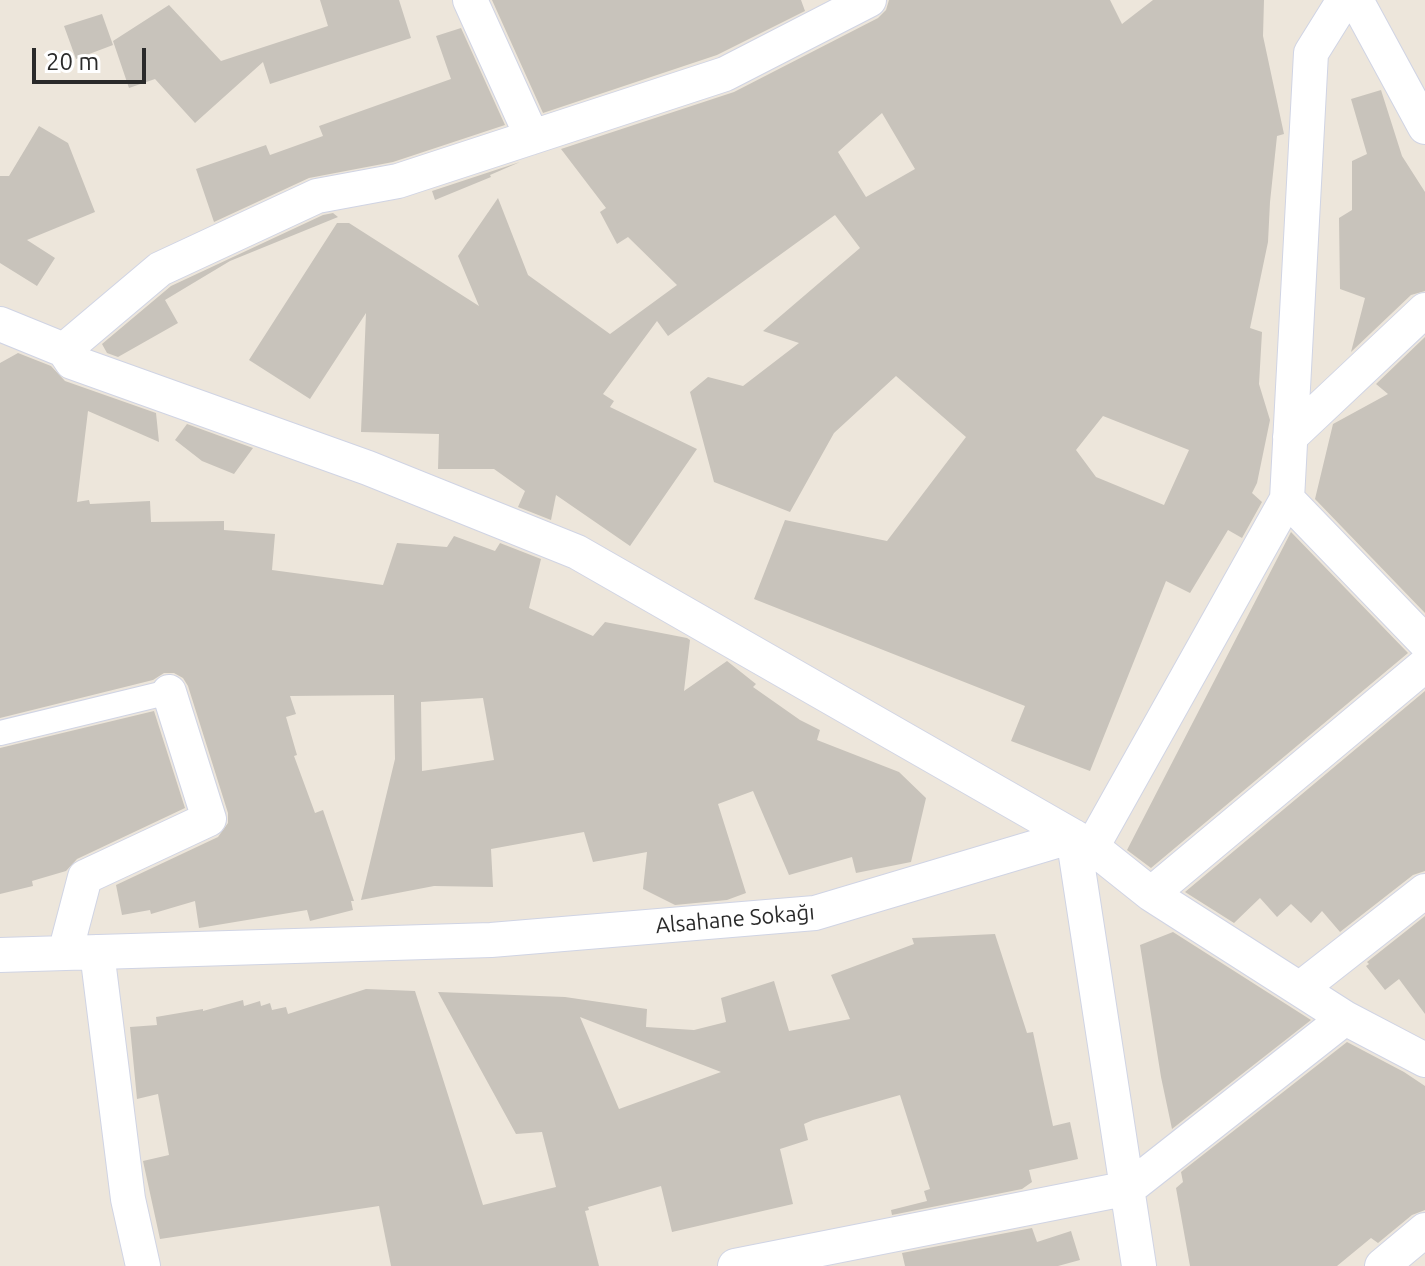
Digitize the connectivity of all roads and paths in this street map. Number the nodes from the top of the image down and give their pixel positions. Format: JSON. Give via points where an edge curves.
{"nodes":[{"id":1,"x":470,"y":0,"type":"edge"},
{"id":2,"x":869,"y":0,"type":"edge"},
{"id":3,"x":1344,"y":0,"type":"edge"},
{"id":4,"x":1356,"y":0,"type":"edge"},
{"id":5,"x":1425,"y":127,"type":"edge"},
{"id":6,"x":532,"y":137,"type":"junction"},
{"id":7,"x":1425,"y":310,"type":"edge"},
{"id":8,"x":0,"y":324,"type":"edge"},
{"id":9,"x":64,"y":350,"type":"junction"},
{"id":10,"x":1290,"y":437,"type":"junction"},
{"id":11,"x":1287,"y":499,"type":"junction"},
{"id":12,"x":1425,"y":642,"type":"edge"},
{"id":13,"x":1425,"y":665,"type":"edge"},
{"id":14,"x":169,"y":692,"type":"joint"},
{"id":15,"x":1,"y":731,"type":"edge"},
{"id":16,"x":1083,"y":841,"type":"junction"},
{"id":17,"x":1425,"y":891,"type":"edge"},
{"id":18,"x":1151,"y":894,"type":"junction"},
{"id":19,"x":81,"y":953,"type":"junction"},
{"id":20,"x":0,"y":955,"type":"edge"},
{"id":21,"x":1301,"y":988,"type":"junction"},
{"id":22,"x":1345,"y":1018,"type":"junction"},
{"id":23,"x":1425,"y":1060,"type":"edge"},
{"id":24,"x":1129,"y":1188,"type":"junction"},
{"id":25,"x":1425,"y":1230,"type":"edge"},
{"id":26,"x":143,"y":1266,"type":"edge"},
{"id":27,"x":735,"y":1266,"type":"edge"},
{"id":28,"x":1139,"y":1266,"type":"edge"},
{"id":29,"x":1382,"y":1266,"type":"edge"}],
"edges":[{"from":1,"to":6,"type":"street"},
{"from":2,"to":6,"type":"street","via":[[725,74]]},
{"from":3,"to":10,"type":"street","via":[[1311,53]]},
{"from":4,"to":5,"type":"street"},
{"from":6,"to":9,"type":"street","via":[[398,181],[317,196],[160,269]]},
{"from":7,"to":10,"type":"street"},
{"from":8,"to":9,"type":"street"},
{"from":9,"to":16,"type":"street","via":[[72,362],[368,468],[577,552]]},
{"from":10,"to":11,"type":"street"},
{"from":11,"to":12,"type":"street"},
{"from":11,"to":16,"type":"street"},
{"from":13,"to":18,"type":"street"},
{"from":14,"to":15,"type":"street"},
{"from":14,"to":19,"type":"street","via":[[209,819],[85,877]]},
{"from":16,"to":18,"type":"street"},
{"from":16,"to":19,"type":"street","name":"Alsahane Sokağı","via":[[815,913],[491,940]]},
{"from":16,"to":24,"type":"street"},
{"from":17,"to":21,"type":"street"},
{"from":18,"to":21,"type":"street"},
{"from":19,"to":20,"type":"street","name":"Alsahane Sokağı"},
{"from":19,"to":26,"type":"street"},
{"from":21,"to":22,"type":"street"},
{"from":22,"to":23,"type":"street"},
{"from":22,"to":24,"type":"street"},
{"from":24,"to":27,"type":"street"},
{"from":24,"to":28,"type":"street"},
{"from":25,"to":29,"type":"street"}]}
